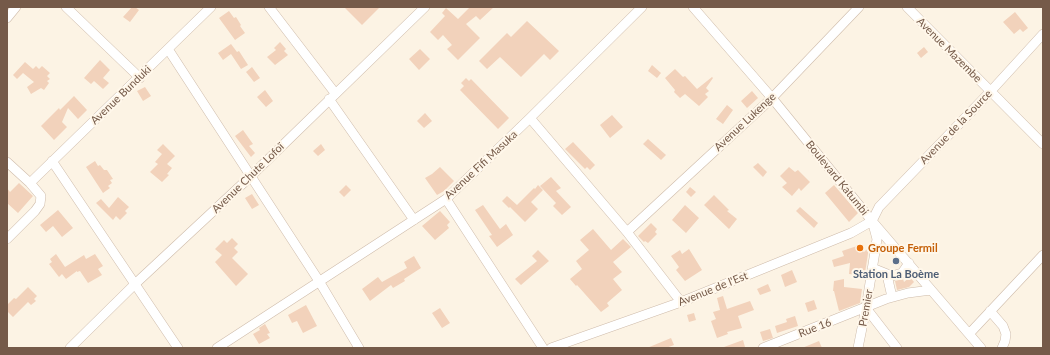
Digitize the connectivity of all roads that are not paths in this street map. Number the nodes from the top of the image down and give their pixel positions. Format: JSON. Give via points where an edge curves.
{"nodes":[{"id":1,"x":16,"y":7,"type":"edge"},
{"id":2,"x":66,"y":7,"type":"edge"},
{"id":3,"x":212,"y":7,"type":"edge"},
{"id":4,"x":269,"y":7,"type":"edge"},
{"id":5,"x":425,"y":7,"type":"edge"},
{"id":6,"x":642,"y":7,"type":"edge"},
{"id":7,"x":693,"y":7,"type":"edge"},
{"id":8,"x":859,"y":7,"type":"edge"},
{"id":9,"x":907,"y":7,"type":"edge"},
{"id":10,"x":7,"y":18,"type":"edge"},
{"id":11,"x":1043,"y":34,"type":"edge"},
{"id":12,"x":168,"y":50,"type":"junction"},
{"id":13,"x":140,"y":78,"type":"junction"},
{"id":14,"x":990,"y":92,"type":"junction"},
{"id":15,"x":332,"y":96,"type":"junction"},
{"id":16,"x":772,"y":98,"type":"junction"},
{"id":17,"x":530,"y":118,"type":"junction"},
{"id":18,"x":1043,"y":144,"type":"edge"},
{"id":19,"x":52,"y":161,"type":"junction"},
{"id":20,"x":7,"y":162,"type":"edge"},
{"id":21,"x":251,"y":176,"type":"junction"},
{"id":22,"x":30,"y":183,"type":"junction"},
{"id":23,"x":446,"y":199,"type":"junction"},
{"id":24,"x":414,"y":220,"type":"junction"},
{"id":25,"x":872,"y":221,"type":"junction"},
{"id":26,"x":627,"y":232,"type":"junction"},
{"id":27,"x":7,"y":240,"type":"edge"},
{"id":28,"x":1043,"y":255,"type":"edge"},
{"id":29,"x":909,"y":263,"type":"junction"},
{"id":30,"x":872,"y":268,"type":"junction"},
{"id":31,"x":887,"y":275,"type":"junction"},
{"id":32,"x":319,"y":281,"type":"junction"},
{"id":33,"x":135,"y":284,"type":"junction"},
{"id":34,"x":931,"y":290,"type":"junction"},
{"id":35,"x":892,"y":297,"type":"junction"},
{"id":36,"x":681,"y":302,"type":"junction"},
{"id":37,"x":866,"y":308,"type":"junction"},
{"id":38,"x":990,"y":311,"type":"junction"},
{"id":39,"x":969,"y":334,"type":"junction"},
{"id":40,"x":70,"y":348,"type":"edge"},
{"id":41,"x":178,"y":348,"type":"edge"},
{"id":42,"x":217,"y":348,"type":"edge"},
{"id":43,"x":359,"y":348,"type":"edge"},
{"id":44,"x":543,"y":348,"type":"edge"},
{"id":45,"x":551,"y":348,"type":"edge"},
{"id":46,"x":763,"y":348,"type":"edge"},
{"id":47,"x":858,"y":348,"type":"edge"},
{"id":48,"x":897,"y":348,"type":"edge"},
{"id":49,"x":981,"y":348,"type":"edge"},
{"id":50,"x":1002,"y":348,"type":"edge"}],
"edges":[{"from":1,"to":10,"type":"street"},
{"from":2,"to":13,"type":"street"},
{"from":3,"to":12,"type":"street","name":"Avenue Bunduki"},
{"from":4,"to":15,"type":"street"},
{"from":5,"to":15,"type":"street","name":"Avenue Chute Lofoï"},
{"from":6,"to":17,"type":"street","name":"Avenue Fifi Masuka"},
{"from":7,"to":16,"type":"street","name":"Boulevard Katumbi"},
{"from":8,"to":16,"type":"street","name":"Avenue Lukenge"},
{"from":9,"to":14,"type":"street","name":"Avenue Mazembe"},
{"from":11,"to":14,"type":"street","name":"Avenue de la Source"},
{"from":12,"to":13,"type":"street","name":"Avenue Bunduki"},
{"from":12,"to":21,"type":"street"},
{"from":13,"to":19,"type":"street","name":"Avenue Bunduki"},
{"from":14,"to":18,"type":"street","name":"Avenue Mazembe"},
{"from":14,"to":25,"type":"street","name":"Avenue de la Source","via":[[879,208]]},
{"from":15,"to":21,"type":"street","name":"Avenue Chute Lofoï"},
{"from":15,"to":24,"type":"street"},
{"from":16,"to":25,"type":"street","name":"Boulevard Katumbi"},
{"from":16,"to":26,"type":"street","name":"Avenue Lukenge"},
{"from":17,"to":23,"type":"street","name":"Avenue Fifi Masuka"},
{"from":17,"to":26,"type":"street"},
{"from":19,"to":22,"type":"street","name":"Avenue Bunduki"},
{"from":19,"to":33,"type":"street"},
{"from":20,"to":22,"type":"street"},
{"from":21,"to":32,"type":"street"},
{"from":21,"to":33,"type":"street","name":"Avenue Chute Lofoï"},
{"from":22,"to":27,"type":"street","via":[[41,196],[40,204]]},
{"from":23,"to":24,"type":"street","name":"Avenue Fifi Masuka"},
{"from":23,"to":44,"type":"street"},
{"from":24,"to":32,"type":"street","name":"Avenue Fifi Masuka"},
{"from":25,"to":29,"type":"street","name":"Boulevard Katumbi"},
{"from":25,"to":30,"type":"street","name":"Premier","via":[[877,239]]},
{"from":25,"to":36,"type":"street","name":"Avenue de l'Est","via":[[850,233]]},
{"from":26,"to":36,"type":"street"},
{"from":28,"to":38,"type":"street"},
{"from":29,"to":31,"type":"street","via":[[902,273]]},
{"from":29,"to":34,"type":"street","name":"Boulevard Katumbi"},
{"from":30,"to":31,"type":"street"},
{"from":30,"to":37,"type":"street","name":"Premier"},
{"from":31,"to":35,"type":"street"},
{"from":32,"to":42,"type":"street","name":"Avenue Fifi Masuka"},
{"from":32,"to":43,"type":"street"},
{"from":33,"to":40,"type":"street","name":"Avenue Chute Lofoï"},
{"from":33,"to":41,"type":"street"},
{"from":34,"to":35,"type":"street","name":"Rue 16"},
{"from":34,"to":39,"type":"street","name":"Boulevard Katumbi"},
{"from":35,"to":37,"type":"street","name":"Rue 16"},
{"from":36,"to":45,"type":"street","name":"Avenue de l'Est"},
{"from":37,"to":46,"type":"street","name":"Rue 16"},
{"from":37,"to":47,"type":"street","name":"Premier"},
{"from":37,"to":48,"type":"street"},
{"from":38,"to":39,"type":"street"},
{"from":38,"to":50,"type":"street","via":[[1003,326],[1006,334]]},
{"from":39,"to":49,"type":"street","name":"Boulevard Katumbi"}]}
